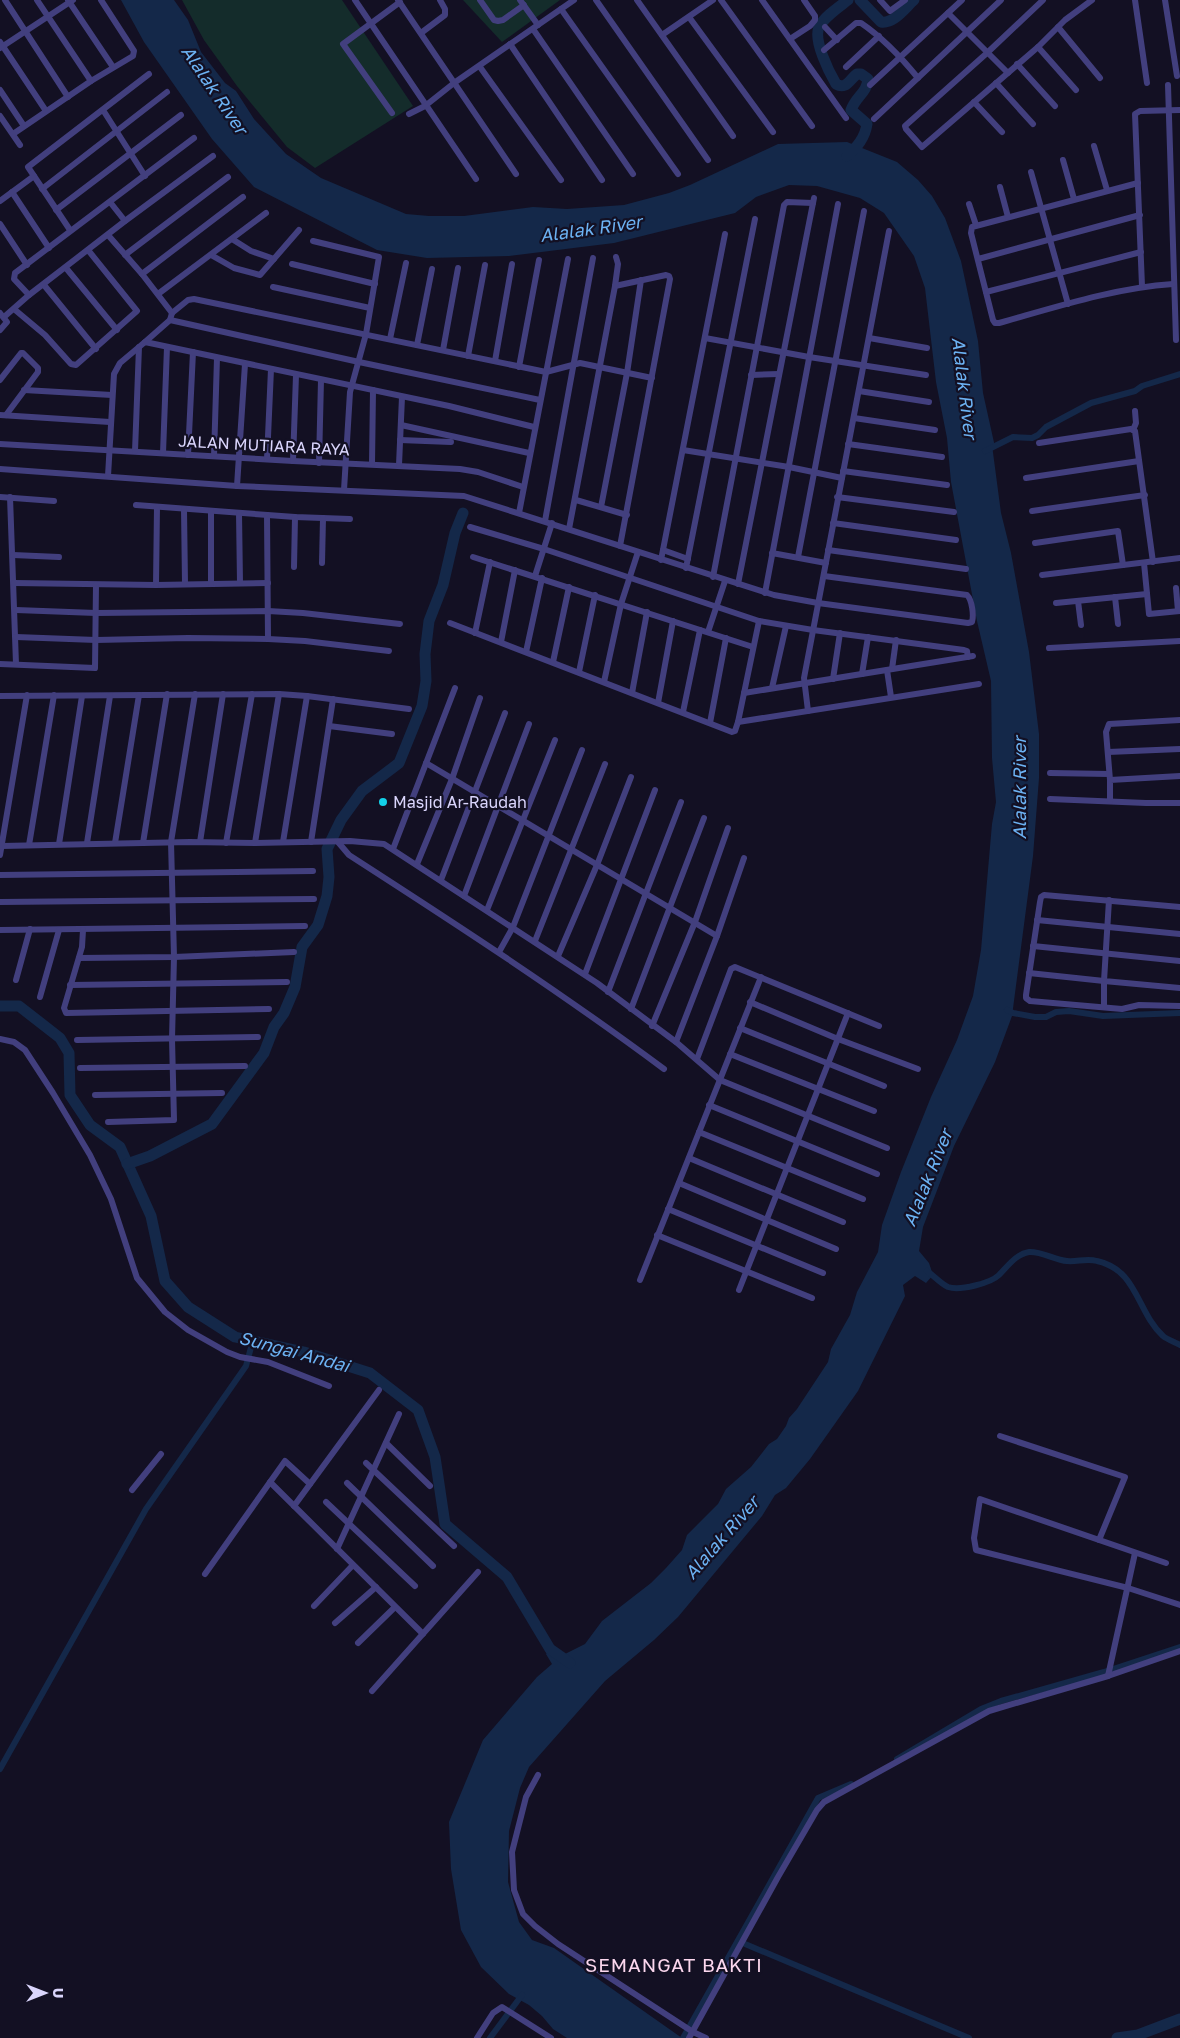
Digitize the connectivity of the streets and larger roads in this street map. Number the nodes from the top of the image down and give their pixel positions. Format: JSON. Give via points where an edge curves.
{"nodes":[{"id":1,"x":5,"y":0,"type":"edge"},
{"id":2,"x":37,"y":0,"type":"edge"},
{"id":3,"x":101,"y":0,"type":"edge"},
{"id":4,"x":355,"y":0,"type":"edge"},
{"id":5,"x":440,"y":0,"type":"edge"},
{"id":6,"x":480,"y":0,"type":"edge"},
{"id":7,"x":574,"y":0,"type":"edge"},
{"id":8,"x":596,"y":0,"type":"edge"},
{"id":9,"x":637,"y":0,"type":"edge"},
{"id":10,"x":713,"y":0,"type":"edge"},
{"id":11,"x":721,"y":0,"type":"edge"},
{"id":12,"x":762,"y":0,"type":"edge"},
{"id":13,"x":804,"y":0,"type":"edge"},
{"id":14,"x":880,"y":0,"type":"edge"},
{"id":15,"x":905,"y":0,"type":"edge"},
{"id":16,"x":962,"y":0,"type":"edge"},
{"id":17,"x":1001,"y":0,"type":"edge"},
{"id":18,"x":1043,"y":0,"type":"edge"},
{"id":19,"x":1092,"y":0,"type":"edge"},
{"id":20,"x":1135,"y":0,"type":"edge"},
{"id":21,"x":1165,"y":0,"type":"edge"},
{"id":22,"x":70,"y":1,"type":"edge"},
{"id":23,"x":399,"y":1,"type":"edge"},
{"id":24,"x":522,"y":2,"type":"edge"},
{"id":25,"x":561,"y":9,"type":"junction"},
{"id":26,"x":948,"y":13,"type":"junction"},
{"id":27,"x":48,"y":16,"type":"junction"},
{"id":28,"x":689,"y":17,"type":"junction"},
{"id":29,"x":371,"y":23,"type":"junction"},
{"id":30,"x":535,"y":27,"type":"junction"},
{"id":31,"x":825,"y":27,"type":"dead end"},
{"id":32,"x":1058,"y":27,"type":"junction"},
{"id":33,"x":26,"y":32,"type":"junction"},
{"id":34,"x":421,"y":33,"type":"junction"},
{"id":35,"x":966,"y":33,"type":"junction"},
{"id":36,"x":662,"y":35,"type":"junction"},
{"id":37,"x":879,"y":36,"type":"junction"},
{"id":38,"x":790,"y":39,"type":"junction"},
{"id":39,"x":837,"y":40,"type":"junction"},
{"id":40,"x":510,"y":44,"type":"junction"},
{"id":41,"x":1,"y":46,"type":"edge"},
{"id":42,"x":1038,"y":46,"type":"junction"},
{"id":43,"x":824,"y":50,"type":"dead end"},
{"id":44,"x":987,"y":53,"type":"junction"},
{"id":45,"x":900,"y":56,"type":"junction"},
{"id":46,"x":1017,"y":64,"type":"junction"},
{"id":47,"x":114,"y":67,"type":"junction"},
{"id":48,"x":480,"y":67,"type":"junction"},
{"id":49,"x":846,"y":67,"type":"dead end"},
{"id":50,"x":1008,"y":73,"type":"junction"},
{"id":51,"x":150,"y":74,"type":"dead end"},
{"id":52,"x":1177,"y":76,"type":"dead end"},
{"id":53,"x":918,"y":78,"type":"junction"},
{"id":54,"x":1100,"y":78,"type":"dead end"},
{"id":55,"x":91,"y":81,"type":"junction"},
{"id":56,"x":454,"y":83,"type":"junction"},
{"id":57,"x":996,"y":83,"type":"junction"},
{"id":58,"x":1147,"y":83,"type":"dead end"},
{"id":59,"x":870,"y":85,"type":"dead end"},
{"id":60,"x":1168,"y":85,"type":"dead end"},
{"id":61,"x":1076,"y":90,"type":"dead end"},
{"id":62,"x":0,"y":91,"type":"edge"},
{"id":63,"x":167,"y":92,"type":"dead end"},
{"id":64,"x":68,"y":97,"type":"junction"},
{"id":65,"x":974,"y":102,"type":"junction"},
{"id":66,"x":425,"y":106,"type":"junction"},
{"id":67,"x":1055,"y":106,"type":"dead end"},
{"id":68,"x":103,"y":110,"type":"junction"},
{"id":69,"x":1180,"y":110,"type":"edge"},
{"id":70,"x":46,"y":111,"type":"junction"},
{"id":71,"x":1168,"y":111,"type":"junction"},
{"id":72,"x":392,"y":113,"type":"dead end"},
{"id":73,"x":409,"y":114,"type":"dead end"},
{"id":74,"x":181,"y":115,"type":"dead end"},
{"id":75,"x":0,"y":116,"type":"edge"},
{"id":76,"x":846,"y":118,"type":"dead end"},
{"id":77,"x":874,"y":119,"type":"dead end"},
{"id":78,"x":1033,"y":124,"type":"dead end"},
{"id":79,"x":24,"y":126,"type":"junction"},
{"id":80,"x":812,"y":126,"type":"dead end"},
{"id":81,"x":116,"y":132,"type":"junction"},
{"id":82,"x":773,"y":132,"type":"dead end"},
{"id":83,"x":1002,"y":132,"type":"dead end"},
{"id":84,"x":13,"y":134,"type":"junction"},
{"id":85,"x":733,"y":136,"type":"dead end"},
{"id":86,"x":194,"y":138,"type":"dead end"},
{"id":87,"x":20,"y":145,"type":"dead end"},
{"id":88,"x":1094,"y":146,"type":"dead end"},
{"id":89,"x":131,"y":154,"type":"junction"},
{"id":90,"x":213,"y":156,"type":"dead end"},
{"id":91,"x":708,"y":160,"type":"dead end"},
{"id":92,"x":1063,"y":160,"type":"dead end"},
{"id":93,"x":1031,"y":172,"type":"dead end"},
{"id":94,"x":516,"y":174,"type":"dead end"},
{"id":95,"x":633,"y":174,"type":"dead end"},
{"id":96,"x":678,"y":174,"type":"dead end"},
{"id":97,"x":34,"y":176,"type":"junction"},
{"id":98,"x":145,"y":176,"type":"junction"},
{"id":99,"x":228,"y":177,"type":"dead end"},
{"id":100,"x":476,"y":179,"type":"dead end"},
{"id":101,"x":561,"y":180,"type":"dead end"},
{"id":102,"x":602,"y":180,"type":"dead end"},
{"id":103,"x":1138,"y":183,"type":"junction"},
{"id":104,"x":1000,"y":187,"type":"dead end"},
{"id":105,"x":42,"y":189,"type":"junction"},
{"id":106,"x":1106,"y":190,"type":"junction"},
{"id":107,"x":12,"y":192,"type":"junction"},
{"id":108,"x":243,"y":197,"type":"dead end"},
{"id":109,"x":1074,"y":199,"type":"junction"},
{"id":110,"x":0,"y":201,"type":"edge"},
{"id":111,"x":110,"y":202,"type":"junction"},
{"id":112,"x":838,"y":204,"type":"dead end"},
{"id":113,"x":969,"y":204,"type":"dead end"},
{"id":114,"x":1042,"y":208,"type":"junction"},
{"id":115,"x":56,"y":210,"type":"junction"},
{"id":116,"x":864,"y":211,"type":"dead end"},
{"id":117,"x":266,"y":212,"type":"dead end"},
{"id":118,"x":1140,"y":215,"type":"junction"},
{"id":119,"x":1008,"y":217,"type":"junction"},
{"id":120,"x":755,"y":219,"type":"dead end"},
{"id":121,"x":125,"y":221,"type":"junction"},
{"id":122,"x":0,"y":224,"type":"edge"},
{"id":123,"x":976,"y":225,"type":"junction"},
{"id":124,"x":1172,"y":226,"type":"junction"},
{"id":125,"x":1180,"y":226,"type":"edge"},
{"id":126,"x":70,"y":230,"type":"junction"},
{"id":127,"x":299,"y":230,"type":"dead end"},
{"id":128,"x":889,"y":231,"type":"dead end"},
{"id":129,"x":725,"y":234,"type":"dead end"},
{"id":130,"x":108,"y":235,"type":"junction"},
{"id":131,"x":232,"y":239,"type":"junction"},
{"id":132,"x":1051,"y":240,"type":"junction"},
{"id":133,"x":313,"y":241,"type":"dead end"},
{"id":134,"x":49,"y":248,"type":"junction"},
{"id":135,"x":88,"y":250,"type":"junction"},
{"id":136,"x":1141,"y":252,"type":"junction"},
{"id":137,"x":126,"y":255,"type":"junction"},
{"id":138,"x":211,"y":255,"type":"junction"},
{"id":139,"x":616,"y":257,"type":"dead end"},
{"id":140,"x":593,"y":258,"type":"dead end"},
{"id":141,"x":274,"y":259,"type":"junction"},
{"id":142,"x":568,"y":259,"type":"dead end"},
{"id":143,"x":978,"y":259,"type":"junction"},
{"id":144,"x":539,"y":260,"type":"dead end"},
{"id":145,"x":406,"y":263,"type":"dead end"},
{"id":146,"x":292,"y":264,"type":"dead end"},
{"id":147,"x":512,"y":264,"type":"dead end"},
{"id":148,"x":27,"y":265,"type":"junction"},
{"id":149,"x":485,"y":265,"type":"dead end"},
{"id":150,"x":66,"y":268,"type":"junction"},
{"id":151,"x":458,"y":268,"type":"dead end"},
{"id":152,"x":432,"y":269,"type":"dead end"},
{"id":153,"x":1060,"y":272,"type":"junction"},
{"id":154,"x":142,"y":274,"type":"junction"},
{"id":155,"x":641,"y":280,"type":"junction"},
{"id":156,"x":375,"y":284,"type":"junction"},
{"id":157,"x":1173,"y":284,"type":"junction"},
{"id":158,"x":44,"y":285,"type":"junction"},
{"id":159,"x":615,"y":286,"type":"junction"},
{"id":160,"x":1142,"y":286,"type":"junction"},
{"id":161,"x":273,"y":287,"type":"dead end"},
{"id":162,"x":986,"y":292,"type":"junction"},
{"id":163,"x":158,"y":294,"type":"junction"},
{"id":164,"x":30,"y":295,"type":"junction"},
{"id":165,"x":1177,"y":296,"type":"edge"},
{"id":166,"x":1068,"y":304,"type":"junction"},
{"id":167,"x":370,"y":308,"type":"junction"},
{"id":168,"x":14,"y":309,"type":"junction"},
{"id":169,"x":2,"y":315,"type":"edge"},
{"id":170,"x":171,"y":316,"type":"junction"},
{"id":171,"x":0,"y":330,"type":"edge"},
{"id":172,"x":117,"y":330,"type":"junction"},
{"id":173,"x":366,"y":334,"type":"junction"},
{"id":174,"x":705,"y":338,"type":"junction"},
{"id":175,"x":869,"y":338,"type":"junction"},
{"id":176,"x":390,"y":339,"type":"junction"},
{"id":177,"x":1176,"y":340,"type":"dead end"},
{"id":178,"x":730,"y":342,"type":"junction"},
{"id":179,"x":142,"y":344,"type":"junction"},
{"id":180,"x":417,"y":344,"type":"junction"},
{"id":181,"x":168,"y":347,"type":"junction"},
{"id":182,"x":756,"y":347,"type":"junction"},
{"id":183,"x":927,"y":348,"type":"dead end"},
{"id":184,"x":96,"y":349,"type":"junction"},
{"id":185,"x":442,"y":350,"type":"junction"},
{"id":186,"x":193,"y":352,"type":"junction"},
{"id":187,"x":783,"y":352,"type":"junction"},
{"id":188,"x":468,"y":356,"type":"junction"},
{"id":189,"x":809,"y":357,"type":"junction"},
{"id":190,"x":217,"y":358,"type":"junction"},
{"id":191,"x":836,"y":361,"type":"junction"},
{"id":192,"x":359,"y":362,"type":"junction"},
{"id":193,"x":495,"y":362,"type":"junction"},
{"id":194,"x":245,"y":364,"type":"junction"},
{"id":195,"x":574,"y":364,"type":"junction"},
{"id":196,"x":864,"y":365,"type":"junction"},
{"id":197,"x":600,"y":366,"type":"junction"},
{"id":198,"x":519,"y":367,"type":"junction"},
{"id":199,"x":271,"y":369,"type":"junction"},
{"id":200,"x":546,"y":372,"type":"junction"},
{"id":201,"x":627,"y":372,"type":"junction"},
{"id":202,"x":296,"y":374,"type":"junction"},
{"id":203,"x":778,"y":374,"type":"junction"},
{"id":204,"x":751,"y":375,"type":"junction"},
{"id":205,"x":926,"y":375,"type":"dead end"},
{"id":206,"x":652,"y":378,"type":"junction"},
{"id":207,"x":0,"y":380,"type":"edge"},
{"id":208,"x":321,"y":380,"type":"junction"},
{"id":209,"x":351,"y":387,"type":"junction"},
{"id":210,"x":24,"y":390,"type":"junction"},
{"id":211,"x":373,"y":390,"type":"junction"},
{"id":212,"x":859,"y":391,"type":"junction"},
{"id":213,"x":112,"y":395,"type":"junction"},
{"id":214,"x":402,"y":397,"type":"junction"},
{"id":215,"x":540,"y":400,"type":"junction"},
{"id":216,"x":930,"y":402,"type":"dead end"},
{"id":217,"x":1135,"y":411,"type":"dead end"},
{"id":218,"x":3,"y":415,"type":"edge"},
{"id":219,"x":854,"y":418,"type":"junction"},
{"id":220,"x":110,"y":422,"type":"junction"},
{"id":221,"x":401,"y":425,"type":"junction"},
{"id":222,"x":534,"y":427,"type":"junction"},
{"id":223,"x":935,"y":430,"type":"dead end"},
{"id":224,"x":1133,"y":430,"type":"junction"},
{"id":225,"x":400,"y":440,"type":"junction"},
{"id":226,"x":451,"y":442,"type":"dead end"},
{"id":227,"x":1039,"y":443,"type":"dead end"},
{"id":228,"x":0,"y":444,"type":"edge"},
{"id":229,"x":848,"y":444,"type":"junction"},
{"id":230,"x":109,"y":449,"type":"junction"},
{"id":231,"x":683,"y":450,"type":"junction"},
{"id":232,"x":135,"y":451,"type":"junction"},
{"id":233,"x":163,"y":453,"type":"junction"},
{"id":234,"x":529,"y":453,"type":"junction"},
{"id":235,"x":708,"y":454,"type":"junction"},
{"id":236,"x":188,"y":455,"type":"junction"},
{"id":237,"x":214,"y":456,"type":"junction"},
{"id":238,"x":942,"y":457,"type":"dead end"},
{"id":239,"x":240,"y":458,"type":"junction"},
{"id":240,"x":735,"y":458,"type":"junction"},
{"id":241,"x":267,"y":459,"type":"junction"},
{"id":242,"x":293,"y":461,"type":"junction"},
{"id":243,"x":1139,"y":461,"type":"junction"},
{"id":244,"x":319,"y":463,"type":"junction"},
{"id":245,"x":763,"y":463,"type":"junction"},
{"id":246,"x":344,"y":464,"type":"junction"},
{"id":247,"x":372,"y":464,"type":"junction"},
{"id":248,"x":399,"y":465,"type":"junction"},
{"id":249,"x":789,"y":467,"type":"junction"},
{"id":250,"x":0,"y":470,"type":"edge"},
{"id":251,"x":815,"y":472,"type":"junction"},
{"id":252,"x":842,"y":475,"type":"junction"},
{"id":253,"x":108,"y":476,"type":"junction"},
{"id":254,"x":1026,"y":478,"type":"dead end"},
{"id":255,"x":947,"y":485,"type":"dead end"},
{"id":256,"x":237,"y":486,"type":"junction"},
{"id":257,"x":523,"y":487,"type":"junction"},
{"id":258,"x":344,"y":490,"type":"junction"},
{"id":259,"x":1144,"y":495,"type":"junction"},
{"id":260,"x":0,"y":497,"type":"edge"},
{"id":261,"x":10,"y":497,"type":"junction"},
{"id":262,"x":837,"y":497,"type":"junction"},
{"id":263,"x":576,"y":500,"type":"junction"},
{"id":264,"x":54,"y":501,"type":"dead end"},
{"id":265,"x":136,"y":505,"type":"dead end"},
{"id":266,"x":157,"y":507,"type":"junction"},
{"id":267,"x":601,"y":507,"type":"junction"},
{"id":268,"x":184,"y":509,"type":"junction"},
{"id":269,"x":211,"y":511,"type":"junction"},
{"id":270,"x":1032,"y":511,"type":"dead end"},
{"id":271,"x":954,"y":512,"type":"dead end"},
{"id":272,"x":239,"y":513,"type":"junction"},
{"id":273,"x":519,"y":513,"type":"junction"},
{"id":274,"x":267,"y":515,"type":"junction"},
{"id":275,"x":627,"y":515,"type":"junction"},
{"id":276,"x":295,"y":517,"type":"junction"},
{"id":277,"x":323,"y":518,"type":"junction"},
{"id":278,"x":350,"y":519,"type":"dead end"},
{"id":279,"x":544,"y":521,"type":"junction"},
{"id":280,"x":552,"y":523,"type":"junction"},
{"id":281,"x":833,"y":523,"type":"junction"},
{"id":282,"x":470,"y":527,"type":"dead end"},
{"id":283,"x":569,"y":529,"type":"junction"},
{"id":284,"x":956,"y":540,"type":"dead end"},
{"id":285,"x":1035,"y":543,"type":"dead end"},
{"id":286,"x":620,"y":546,"type":"junction"},
{"id":287,"x":544,"y":549,"type":"junction"},
{"id":288,"x":663,"y":550,"type":"junction"},
{"id":289,"x":828,"y":550,"type":"junction"},
{"id":290,"x":638,"y":552,"type":"junction"},
{"id":291,"x":772,"y":553,"type":"junction"},
{"id":292,"x":12,"y":555,"type":"junction"},
{"id":293,"x":59,"y":557,"type":"dead end"},
{"id":294,"x":474,"y":557,"type":"dead end"},
{"id":295,"x":798,"y":557,"type":"junction"},
{"id":296,"x":1180,"y":558,"type":"edge"},
{"id":297,"x":688,"y":559,"type":"junction"},
{"id":298,"x":661,"y":560,"type":"junction"},
{"id":299,"x":490,"y":562,"type":"junction"},
{"id":300,"x":1153,"y":562,"type":"junction"},
{"id":301,"x":322,"y":563,"type":"dead end"},
{"id":302,"x":826,"y":563,"type":"junction"},
{"id":303,"x":1144,"y":563,"type":"junction"},
{"id":304,"x":1123,"y":566,"type":"junction"},
{"id":305,"x":294,"y":567,"type":"dead end"},
{"id":306,"x":686,"y":568,"type":"junction"},
{"id":307,"x":966,"y":569,"type":"dead end"},
{"id":308,"x":515,"y":570,"type":"junction"},
{"id":309,"x":1042,"y":575,"type":"dead end"},
{"id":310,"x":535,"y":576,"type":"junction"},
{"id":311,"x":824,"y":576,"type":"junction"},
{"id":312,"x":713,"y":577,"type":"junction"},
{"id":313,"x":542,"y":578,"type":"junction"},
{"id":314,"x":630,"y":578,"type":"junction"},
{"id":315,"x":725,"y":581,"type":"junction"},
{"id":316,"x":14,"y":583,"type":"junction"},
{"id":317,"x":268,"y":583,"type":"junction"},
{"id":318,"x":185,"y":584,"type":"junction"},
{"id":319,"x":211,"y":584,"type":"junction"},
{"id":320,"x":240,"y":584,"type":"junction"},
{"id":321,"x":738,"y":584,"type":"junction"},
{"id":322,"x":96,"y":585,"type":"junction"},
{"id":323,"x":156,"y":585,"type":"junction"},
{"id":324,"x":569,"y":587,"type":"junction"},
{"id":325,"x":1176,"y":588,"type":"dead end"},
{"id":326,"x":765,"y":593,"type":"junction"},
{"id":327,"x":1147,"y":594,"type":"junction"},
{"id":328,"x":595,"y":595,"type":"junction"},
{"id":329,"x":1115,"y":597,"type":"junction"},
{"id":330,"x":1078,"y":601,"type":"junction"},
{"id":331,"x":818,"y":603,"type":"junction"},
{"id":332,"x":1056,"y":603,"type":"dead end"},
{"id":333,"x":621,"y":604,"type":"junction"},
{"id":334,"x":717,"y":606,"type":"junction"},
{"id":335,"x":16,"y":610,"type":"junction"},
{"id":336,"x":268,"y":611,"type":"junction"},
{"id":337,"x":1179,"y":611,"type":"edge"},
{"id":338,"x":646,"y":612,"type":"junction"},
{"id":339,"x":96,"y":613,"type":"junction"},
{"id":340,"x":673,"y":621,"type":"junction"},
{"id":341,"x":758,"y":621,"type":"junction"},
{"id":342,"x":450,"y":623,"type":"dead end"},
{"id":343,"x":400,"y":624,"type":"dead end"},
{"id":344,"x":1118,"y":624,"type":"dead end"},
{"id":345,"x":1081,"y":625,"type":"dead end"},
{"id":346,"x":786,"y":626,"type":"junction"},
{"id":347,"x":700,"y":630,"type":"junction"},
{"id":348,"x":813,"y":630,"type":"junction"},
{"id":349,"x":475,"y":632,"type":"junction"},
{"id":350,"x":708,"y":632,"type":"junction"},
{"id":351,"x":840,"y":633,"type":"junction"},
{"id":352,"x":16,"y":637,"type":"junction"},
{"id":353,"x":868,"y":637,"type":"junction"},
{"id":354,"x":726,"y":638,"type":"junction"},
{"id":355,"x":268,"y":639,"type":"junction"},
{"id":356,"x":96,"y":640,"type":"junction"},
{"id":357,"x":896,"y":640,"type":"junction"},
{"id":358,"x":1180,"y":641,"type":"edge"},
{"id":359,"x":501,"y":642,"type":"junction"},
{"id":360,"x":752,"y":647,"type":"junction"},
{"id":361,"x":1049,"y":648,"type":"dead end"},
{"id":362,"x":389,"y":651,"type":"dead end"},
{"id":363,"x":526,"y":652,"type":"junction"},
{"id":364,"x":553,"y":662,"type":"junction"},
{"id":365,"x":0,"y":664,"type":"edge"},
{"id":366,"x":16,"y":664,"type":"junction"},
{"id":367,"x":890,"y":670,"type":"junction"},
{"id":368,"x":579,"y":672,"type":"junction"},
{"id":369,"x":862,"y":674,"type":"junction"},
{"id":370,"x":834,"y":679,"type":"junction"},
{"id":371,"x":604,"y":682,"type":"junction"},
{"id":372,"x":804,"y":684,"type":"junction"},
{"id":373,"x":979,"y":684,"type":"dead end"},
{"id":374,"x":455,"y":688,"type":"dead end"},
{"id":375,"x":772,"y":688,"type":"junction"},
{"id":376,"x":632,"y":693,"type":"junction"},
{"id":377,"x":744,"y":693,"type":"junction"},
{"id":378,"x":166,"y":694,"type":"junction"},
{"id":379,"x":195,"y":694,"type":"junction"},
{"id":380,"x":223,"y":694,"type":"junction"},
{"id":381,"x":252,"y":694,"type":"junction"},
{"id":382,"x":279,"y":694,"type":"junction"},
{"id":383,"x":27,"y":695,"type":"junction"},
{"id":384,"x":54,"y":695,"type":"junction"},
{"id":385,"x":140,"y":695,"type":"junction"},
{"id":386,"x":0,"y":696,"type":"edge"},
{"id":387,"x":82,"y":696,"type":"junction"},
{"id":388,"x":110,"y":696,"type":"junction"},
{"id":389,"x":307,"y":696,"type":"junction"},
{"id":390,"x":891,"y":697,"type":"junction"},
{"id":391,"x":480,"y":698,"type":"dead end"},
{"id":392,"x":333,"y":700,"type":"junction"},
{"id":393,"x":658,"y":702,"type":"junction"},
{"id":394,"x":409,"y":709,"type":"dead end"},
{"id":395,"x":808,"y":711,"type":"junction"},
{"id":396,"x":682,"y":712,"type":"junction"},
{"id":397,"x":505,"y":713,"type":"dead end"},
{"id":398,"x":1180,"y":720,"type":"edge"},
{"id":399,"x":738,"y":722,"type":"junction"},
{"id":400,"x":710,"y":723,"type":"junction"},
{"id":401,"x":529,"y":724,"type":"dead end"},
{"id":402,"x":328,"y":726,"type":"junction"},
{"id":403,"x":392,"y":734,"type":"dead end"},
{"id":404,"x":555,"y":740,"type":"dead end"},
{"id":405,"x":1180,"y":749,"type":"edge"},
{"id":406,"x":582,"y":750,"type":"dead end"},
{"id":407,"x":1108,"y":752,"type":"junction"},
{"id":408,"x":426,"y":764,"type":"junction"},
{"id":409,"x":605,"y":764,"type":"dead end"},
{"id":410,"x":1050,"y":773,"type":"dead end"},
{"id":411,"x":1180,"y":776,"type":"edge"},
{"id":412,"x":631,"y":777,"type":"dead end"},
{"id":413,"x":1109,"y":777,"type":"junction"},
{"id":414,"x":452,"y":779,"type":"junction"},
{"id":415,"x":655,"y":790,"type":"dead end"},
{"id":416,"x":474,"y":792,"type":"junction"},
{"id":417,"x":1050,"y":799,"type":"dead end"},
{"id":418,"x":681,"y":802,"type":"dead end"},
{"id":419,"x":1110,"y":802,"type":"junction"},
{"id":420,"x":1180,"y":803,"type":"edge"},
{"id":421,"x":498,"y":806,"type":"junction"},
{"id":422,"x":704,"y":818,"type":"dead end"},
{"id":423,"x":522,"y":821,"type":"junction"},
{"id":424,"x":728,"y":828,"type":"dead end"},
{"id":425,"x":548,"y":836,"type":"junction"},
{"id":426,"x":171,"y":842,"type":"junction"},
{"id":427,"x":200,"y":842,"type":"junction"},
{"id":428,"x":226,"y":842,"type":"junction"},
{"id":429,"x":283,"y":842,"type":"junction"},
{"id":430,"x":314,"y":842,"type":"junction"},
{"id":431,"x":334,"y":842,"type":"junction"},
{"id":432,"x":87,"y":843,"type":"junction"},
{"id":433,"x":115,"y":843,"type":"junction"},
{"id":434,"x":143,"y":843,"type":"junction"},
{"id":435,"x":255,"y":843,"type":"junction"},
{"id":436,"x":59,"y":844,"type":"junction"},
{"id":437,"x":30,"y":845,"type":"junction"},
{"id":438,"x":2,"y":846,"type":"junction"},
{"id":439,"x":393,"y":849,"type":"junction"},
{"id":440,"x":571,"y":849,"type":"junction"},
{"id":441,"x":0,"y":855,"type":"edge"},
{"id":442,"x":744,"y":858,"type":"dead end"},
{"id":443,"x":417,"y":864,"type":"junction"},
{"id":444,"x":597,"y":865,"type":"junction"},
{"id":445,"x":313,"y":871,"type":"dead end"},
{"id":446,"x":170,"y":872,"type":"junction"},
{"id":447,"x":0,"y":875,"type":"edge"},
{"id":448,"x":621,"y":879,"type":"junction"},
{"id":449,"x":441,"y":880,"type":"junction"},
{"id":450,"x":646,"y":893,"type":"junction"},
{"id":451,"x":464,"y":896,"type":"junction"},
{"id":452,"x":314,"y":899,"type":"dead end"},
{"id":453,"x":171,"y":900,"type":"junction"},
{"id":454,"x":1108,"y":900,"type":"junction"},
{"id":455,"x":0,"y":902,"type":"edge"},
{"id":456,"x":670,"y":908,"type":"junction"},
{"id":457,"x":1180,"y":908,"type":"edge"},
{"id":458,"x":487,"y":910,"type":"junction"},
{"id":459,"x":1037,"y":920,"type":"junction"},
{"id":460,"x":695,"y":922,"type":"junction"},
{"id":461,"x":305,"y":926,"type":"dead end"},
{"id":462,"x":512,"y":926,"type":"junction"},
{"id":463,"x":1107,"y":926,"type":"junction"},
{"id":464,"x":172,"y":928,"type":"junction"},
{"id":465,"x":0,"y":930,"type":"edge"},
{"id":466,"x":30,"y":930,"type":"junction"},
{"id":467,"x":59,"y":930,"type":"junction"},
{"id":468,"x":83,"y":930,"type":"junction"},
{"id":469,"x":1180,"y":934,"type":"edge"},
{"id":470,"x":717,"y":936,"type":"junction"},
{"id":471,"x":535,"y":941,"type":"junction"},
{"id":472,"x":1033,"y":946,"type":"junction"},
{"id":473,"x":294,"y":952,"type":"dead end"},
{"id":474,"x":500,"y":952,"type":"junction"},
{"id":475,"x":1106,"y":954,"type":"junction"},
{"id":476,"x":558,"y":956,"type":"junction"},
{"id":477,"x":174,"y":957,"type":"junction"},
{"id":478,"x":79,"y":958,"type":"junction"},
{"id":479,"x":1180,"y":961,"type":"edge"},
{"id":480,"x":1029,"y":973,"type":"junction"},
{"id":481,"x":585,"y":974,"type":"junction"},
{"id":482,"x":760,"y":977,"type":"junction"},
{"id":483,"x":16,"y":980,"type":"dead end"},
{"id":484,"x":1104,"y":981,"type":"junction"},
{"id":485,"x":287,"y":982,"type":"dead end"},
{"id":486,"x":174,"y":984,"type":"junction"},
{"id":487,"x":70,"y":985,"type":"junction"},
{"id":488,"x":1180,"y":988,"type":"edge"},
{"id":489,"x":608,"y":992,"type":"junction"},
{"id":490,"x":40,"y":997,"type":"dead end"},
{"id":491,"x":750,"y":1002,"type":"junction"},
{"id":492,"x":1180,"y":1006,"type":"edge"},
{"id":493,"x":1104,"y":1007,"type":"junction"},
{"id":494,"x":269,"y":1009,"type":"dead end"},
{"id":495,"x":631,"y":1009,"type":"junction"},
{"id":496,"x":172,"y":1011,"type":"junction"},
{"id":497,"x":848,"y":1013,"type":"junction"},
{"id":498,"x":652,"y":1026,"type":"junction"},
{"id":499,"x":879,"y":1026,"type":"dead end"},
{"id":500,"x":740,"y":1028,"type":"junction"},
{"id":501,"x":258,"y":1037,"type":"dead end"},
{"id":502,"x":0,"y":1039,"type":"edge"},
{"id":503,"x":172,"y":1039,"type":"junction"},
{"id":504,"x":838,"y":1039,"type":"junction"},
{"id":505,"x":77,"y":1040,"type":"dead end"},
{"id":506,"x":676,"y":1042,"type":"junction"},
{"id":507,"x":730,"y":1054,"type":"junction"},
{"id":508,"x":697,"y":1059,"type":"junction"},
{"id":509,"x":828,"y":1064,"type":"junction"},
{"id":510,"x":172,"y":1066,"type":"junction"},
{"id":511,"x":245,"y":1066,"type":"dead end"},
{"id":512,"x":80,"y":1068,"type":"dead end"},
{"id":513,"x":664,"y":1069,"type":"dead end"},
{"id":514,"x":918,"y":1069,"type":"dead end"},
{"id":515,"x":720,"y":1080,"type":"junction"},
{"id":516,"x":884,"y":1086,"type":"dead end"},
{"id":517,"x":819,"y":1089,"type":"junction"},
{"id":518,"x":222,"y":1093,"type":"dead end"},
{"id":519,"x":173,"y":1094,"type":"junction"},
{"id":520,"x":95,"y":1095,"type":"dead end"},
{"id":521,"x":709,"y":1105,"type":"junction"},
{"id":522,"x":874,"y":1111,"type":"dead end"},
{"id":523,"x":808,"y":1116,"type":"junction"},
{"id":524,"x":108,"y":1122,"type":"dead end"},
{"id":525,"x":699,"y":1132,"type":"junction"},
{"id":526,"x":797,"y":1142,"type":"junction"},
{"id":527,"x":887,"y":1148,"type":"dead end"},
{"id":528,"x":688,"y":1158,"type":"junction"},
{"id":529,"x":786,"y":1168,"type":"junction"},
{"id":530,"x":877,"y":1174,"type":"dead end"},
{"id":531,"x":678,"y":1183,"type":"junction"},
{"id":532,"x":776,"y":1194,"type":"junction"},
{"id":533,"x":863,"y":1199,"type":"dead end"},
{"id":534,"x":668,"y":1209,"type":"junction"},
{"id":535,"x":766,"y":1220,"type":"junction"},
{"id":536,"x":842,"y":1222,"type":"dead end"},
{"id":537,"x":657,"y":1234,"type":"junction"},
{"id":538,"x":755,"y":1245,"type":"junction"},
{"id":539,"x":836,"y":1249,"type":"dead end"},
{"id":540,"x":746,"y":1271,"type":"junction"},
{"id":541,"x":823,"y":1273,"type":"dead end"},
{"id":542,"x":640,"y":1280,"type":"dead end"},
{"id":543,"x":739,"y":1290,"type":"dead end"},
{"id":544,"x":812,"y":1298,"type":"dead end"},
{"id":545,"x":329,"y":1386,"type":"dead end"},
{"id":546,"x":379,"y":1390,"type":"dead end"},
{"id":547,"x":399,"y":1414,"type":"dead end"},
{"id":548,"x":1000,"y":1436,"type":"dead end"},
{"id":549,"x":386,"y":1443,"type":"junction"},
{"id":550,"x":161,"y":1454,"type":"dead end"},
{"id":551,"x":366,"y":1463,"type":"dead end"},
{"id":552,"x":270,"y":1482,"type":"junction"},
{"id":553,"x":347,"y":1483,"type":"dead end"},
{"id":554,"x":310,"y":1484,"type":"junction"},
{"id":555,"x":430,"y":1486,"type":"dead end"},
{"id":556,"x":132,"y":1490,"type":"dead end"},
{"id":557,"x":326,"y":1502,"type":"dead end"},
{"id":558,"x":294,"y":1506,"type":"junction"},
{"id":559,"x":1099,"y":1540,"type":"junction"},
{"id":560,"x":454,"y":1546,"type":"dead end"},
{"id":561,"x":337,"y":1549,"type":"junction"},
{"id":562,"x":1135,"y":1553,"type":"junction"},
{"id":563,"x":1166,"y":1563,"type":"dead end"},
{"id":564,"x":353,"y":1565,"type":"junction"},
{"id":565,"x":433,"y":1566,"type":"dead end"},
{"id":566,"x":478,"y":1572,"type":"dead end"},
{"id":567,"x":204,"y":1574,"type":"dead end"},
{"id":568,"x":415,"y":1586,"type":"dead end"},
{"id":569,"x":376,"y":1587,"type":"junction"},
{"id":570,"x":1128,"y":1588,"type":"junction"},
{"id":571,"x":1180,"y":1605,"type":"edge"},
{"id":572,"x":314,"y":1606,"type":"dead end"},
{"id":573,"x":396,"y":1607,"type":"junction"},
{"id":574,"x":335,"y":1624,"type":"dead end"},
{"id":575,"x":422,"y":1634,"type":"junction"},
{"id":576,"x":358,"y":1644,"type":"dead end"},
{"id":577,"x":1180,"y":1651,"type":"edge"},
{"id":578,"x":1108,"y":1676,"type":"junction"},
{"id":579,"x":372,"y":1691,"type":"dead end"},
{"id":580,"x":534,"y":1781,"type":"dead end"},
{"id":581,"x":690,"y":2036,"type":"edge"},
{"id":582,"x":477,"y":2038,"type":"edge"},
{"id":583,"x":551,"y":2038,"type":"edge"},
{"id":584,"x":706,"y":2038,"type":"edge"}],
"edges":[{"from":1,"to":33,"type":"street"},
{"from":2,"to":27,"type":"street"},
{"from":3,"to":47,"type":"street","via":[[134,51],[133,56]]},
{"from":4,"to":29,"type":"street"},
{"from":5,"to":34,"type":"street","via":[[446,15]]},
{"from":6,"to":24,"type":"street","via":[[498,21]]},
{"from":7,"to":25,"type":"street"},
{"from":8,"to":91,"type":"street"},
{"from":9,"to":36,"type":"street"},
{"from":10,"to":28,"type":"street"},
{"from":11,"to":80,"type":"street"},
{"from":12,"to":38,"type":"street"},
{"from":13,"to":38,"type":"street","via":[[815,20]]},
{"from":14,"to":15,"type":"street","via":[[890,11]]},
{"from":16,"to":26,"type":"street"},
{"from":17,"to":35,"type":"street"},
{"from":18,"to":44,"type":"street"},
{"from":19,"to":32,"type":"street"},
{"from":20,"to":58,"type":"street"},
{"from":21,"to":52,"type":"street"},
{"from":22,"to":27,"type":"street"},
{"from":22,"to":47,"type":"street"},
{"from":23,"to":29,"type":"street"},
{"from":23,"to":34,"type":"street"},
{"from":24,"to":30,"type":"street"},
{"from":25,"to":30,"type":"street"},
{"from":25,"to":96,"type":"street"},
{"from":26,"to":35,"type":"street"},
{"from":26,"to":45,"type":"street"},
{"from":27,"to":33,"type":"street"},
{"from":27,"to":55,"type":"street"},
{"from":28,"to":36,"type":"street"},
{"from":28,"to":82,"type":"street"},
{"from":29,"to":66,"type":"street"},
{"from":29,"to":72,"type":"street","via":[[343,44]]},
{"from":30,"to":40,"type":"street"},
{"from":30,"to":95,"type":"street"},
{"from":31,"to":39,"type":"street"},
{"from":32,"to":42,"type":"street"},
{"from":32,"to":54,"type":"street"},
{"from":33,"to":41,"type":"street"},
{"from":33,"to":64,"type":"street"},
{"from":34,"to":56,"type":"street"},
{"from":35,"to":44,"type":"street"},
{"from":35,"to":53,"type":"street"},
{"from":36,"to":85,"type":"street"},
{"from":37,"to":39,"type":"street","via":[[858,22]]},
{"from":37,"to":45,"type":"street"},
{"from":37,"to":49,"type":"street"},
{"from":38,"to":76,"type":"street"},
{"from":39,"to":43,"type":"street"},
{"from":40,"to":48,"type":"street"},
{"from":40,"to":102,"type":"street"},
{"from":41,"to":70,"type":"street"},
{"from":42,"to":46,"type":"street"},
{"from":42,"to":61,"type":"street"},
{"from":44,"to":50,"type":"street"},
{"from":44,"to":65,"type":"street","via":[[905,128],[924,147]]},
{"from":45,"to":53,"type":"street"},
{"from":45,"to":59,"type":"street"},
{"from":46,"to":50,"type":"street"},
{"from":46,"to":67,"type":"street"},
{"from":47,"to":55,"type":"street"},
{"from":48,"to":56,"type":"street"},
{"from":48,"to":101,"type":"street"},
{"from":50,"to":57,"type":"street"},
{"from":51,"to":68,"type":"street"},
{"from":53,"to":77,"type":"street"},
{"from":55,"to":64,"type":"street"},
{"from":56,"to":66,"type":"street"},
{"from":56,"to":94,"type":"street"},
{"from":57,"to":65,"type":"street"},
{"from":57,"to":78,"type":"street"},
{"from":60,"to":71,"type":"street"},
{"from":62,"to":79,"type":"street"},
{"from":63,"to":81,"type":"street"},
{"from":64,"to":70,"type":"street"},
{"from":65,"to":83,"type":"street"},
{"from":66,"to":73,"type":"street"},
{"from":66,"to":100,"type":"street"},
{"from":68,"to":81,"type":"street"},
{"from":68,"to":97,"type":"street","via":[[28,167]]},
{"from":69,"to":71,"type":"street"},
{"from":70,"to":79,"type":"street"},
{"from":71,"to":103,"type":"street","via":[[1140,111],[1135,114]]},
{"from":71,"to":124,"type":"street"},
{"from":74,"to":89,"type":"street"},
{"from":75,"to":84,"type":"street"},
{"from":79,"to":84,"type":"street"},
{"from":81,"to":89,"type":"street"},
{"from":81,"to":105,"type":"street"},
{"from":84,"to":87,"type":"street"},
{"from":86,"to":98,"type":"street"},
{"from":88,"to":106,"type":"street"},
{"from":89,"to":98,"type":"street"},
{"from":89,"to":115,"type":"street"},
{"from":90,"to":121,"type":"street"},
{"from":92,"to":109,"type":"street"},
{"from":93,"to":114,"type":"street"},
{"from":97,"to":105,"type":"street"},
{"from":97,"to":107,"type":"street"},
{"from":98,"to":111,"type":"street"},
{"from":99,"to":137,"type":"street"},
{"from":103,"to":106,"type":"street"},
{"from":103,"to":118,"type":"street"},
{"from":104,"to":119,"type":"street"},
{"from":105,"to":115,"type":"street"},
{"from":106,"to":109,"type":"street"},
{"from":107,"to":110,"type":"street"},
{"from":107,"to":134,"type":"street"},
{"from":108,"to":154,"type":"street"},
{"from":109,"to":114,"type":"street"},
{"from":111,"to":121,"type":"street"},
{"from":111,"to":126,"type":"street"},
{"from":112,"to":189,"type":"street"},
{"from":113,"to":123,"type":"street"},
{"from":114,"to":119,"type":"street"},
{"from":114,"to":132,"type":"street"},
{"from":115,"to":126,"type":"street"},
{"from":116,"to":191,"type":"street"},
{"from":117,"to":131,"type":"street"},
{"from":118,"to":132,"type":"street"},
{"from":118,"to":136,"type":"street"},
{"from":119,"to":123,"type":"street"},
{"from":120,"to":178,"type":"street"},
{"from":121,"to":130,"type":"street"},
{"from":122,"to":148,"type":"street"},
{"from":123,"to":143,"type":"street","via":[[971,233]]},
{"from":124,"to":125,"type":"street"},
{"from":124,"to":157,"type":"street"},
{"from":126,"to":134,"type":"street"},
{"from":127,"to":141,"type":"street"},
{"from":128,"to":175,"type":"street"},
{"from":129,"to":174,"type":"street"},
{"from":130,"to":135,"type":"street"},
{"from":130,"to":137,"type":"street"},
{"from":131,"to":138,"type":"street"},
{"from":131,"to":141,"type":"street","via":[[251,251]]},
{"from":132,"to":143,"type":"street"},
{"from":132,"to":153,"type":"street"},
{"from":133,"to":156,"type":"street","via":[[379,256]]},
{"from":134,"to":148,"type":"street"},
{"from":135,"to":150,"type":"street"},
{"from":135,"to":172,"type":"street","via":[[138,311]]},
{"from":136,"to":153,"type":"street"},
{"from":136,"to":160,"type":"street"},
{"from":137,"to":154,"type":"street"},
{"from":138,"to":141,"type":"street","via":[[234,268],[260,275]]},
{"from":138,"to":163,"type":"street"},
{"from":139,"to":159,"type":"street"},
{"from":140,"to":195,"type":"street"},
{"from":142,"to":200,"type":"street"},
{"from":143,"to":162,"type":"street"},
{"from":144,"to":198,"type":"street"},
{"from":145,"to":176,"type":"street"},
{"from":146,"to":156,"type":"street"},
{"from":147,"to":193,"type":"street"},
{"from":148,"to":164,"type":"street","via":[[13,277]]},
{"from":149,"to":188,"type":"street"},
{"from":150,"to":158,"type":"street"},
{"from":150,"to":172,"type":"street"},
{"from":151,"to":185,"type":"street"},
{"from":152,"to":180,"type":"street"},
{"from":153,"to":162,"type":"street"},
{"from":153,"to":166,"type":"street"},
{"from":154,"to":163,"type":"street"},
{"from":155,"to":159,"type":"street"},
{"from":155,"to":201,"type":"street"},
{"from":155,"to":206,"type":"street","via":[[666,275],[670,279]]},
{"from":156,"to":167,"type":"street"},
{"from":157,"to":160,"type":"street"},
{"from":157,"to":165,"type":"street"},
{"from":158,"to":164,"type":"street"},
{"from":158,"to":184,"type":"street"},
{"from":159,"to":197,"type":"street"},
{"from":160,"to":166,"type":"street"},
{"from":161,"to":167,"type":"street"},
{"from":162,"to":166,"type":"street","via":[[996,324]]},
{"from":163,"to":170,"type":"street"},
{"from":164,"to":168,"type":"street"},
{"from":165,"to":177,"type":"street"},
{"from":167,"to":173,"type":"street"},
{"from":168,"to":169,"type":"street"},
{"from":168,"to":184,"type":"street","via":[[45,335],[72,365]]},
{"from":169,"to":171,"type":"street","via":[[7,322]]},
{"from":170,"to":173,"type":"street","via":[[188,300],[194,299]]},
{"from":170,"to":179,"type":"street"},
{"from":170,"to":192,"type":"street"},
{"from":172,"to":184,"type":"street"},
{"from":173,"to":176,"type":"street"},
{"from":173,"to":192,"type":"street"},
{"from":174,"to":178,"type":"street"},
{"from":174,"to":231,"type":"street"},
{"from":175,"to":183,"type":"street"},
{"from":175,"to":196,"type":"street"},
{"from":176,"to":180,"type":"street"},
{"from":178,"to":182,"type":"street"},
{"from":178,"to":235,"type":"street"},
{"from":179,"to":181,"type":"street"},
{"from":179,"to":213,"type":"street","via":[[117,367]]},
{"from":179,"to":232,"type":"street"},
{"from":180,"to":185,"type":"street"},
{"from":181,"to":186,"type":"street"},
{"from":181,"to":233,"type":"street"},
{"from":182,"to":187,"type":"street"},
{"from":182,"to":187,"type":"street","via":[[784,204],[813,200]]},
{"from":182,"to":204,"type":"street"},
{"from":185,"to":188,"type":"street"},
{"from":186,"to":190,"type":"street"},
{"from":186,"to":236,"type":"street"},
{"from":187,"to":189,"type":"street"},
{"from":187,"to":203,"type":"street"},
{"from":188,"to":193,"type":"street"},
{"from":189,"to":191,"type":"street"},
{"from":189,"to":249,"type":"street"},
{"from":190,"to":194,"type":"street"},
{"from":190,"to":237,"type":"street"},
{"from":191,"to":196,"type":"street"},
{"from":191,"to":251,"type":"street"},
{"from":192,"to":209,"type":"street"},
{"from":192,"to":215,"type":"street"},
{"from":193,"to":198,"type":"street"},
{"from":194,"to":199,"type":"street"},
{"from":194,"to":239,"type":"street"},
{"from":195,"to":197,"type":"street"},
{"from":195,"to":200,"type":"street"},
{"from":195,"to":279,"type":"street"},
{"from":196,"to":205,"type":"street"},
{"from":196,"to":212,"type":"street"},
{"from":197,"to":201,"type":"street"},
{"from":197,"to":263,"type":"street"},
{"from":198,"to":200,"type":"street"},
{"from":199,"to":202,"type":"street"},
{"from":199,"to":241,"type":"street"},
{"from":200,"to":215,"type":"street"},
{"from":201,"to":206,"type":"street"},
{"from":201,"to":267,"type":"street"},
{"from":202,"to":208,"type":"street"},
{"from":202,"to":242,"type":"street"},
{"from":203,"to":204,"type":"street"},
{"from":203,"to":245,"type":"street"},
{"from":204,"to":240,"type":"street"},
{"from":206,"to":275,"type":"street"},
{"from":207,"to":210,"type":"street","via":[[23,353],[38,368]]},
{"from":208,"to":209,"type":"street"},
{"from":208,"to":244,"type":"street"},
{"from":209,"to":211,"type":"street"},
{"from":209,"to":246,"type":"street"},
{"from":210,"to":213,"type":"street"},
{"from":210,"to":218,"type":"street"},
{"from":211,"to":214,"type":"street"},
{"from":211,"to":247,"type":"street"},
{"from":212,"to":216,"type":"street"},
{"from":212,"to":219,"type":"street"},
{"from":213,"to":220,"type":"street"},
{"from":214,"to":221,"type":"street"},
{"from":214,"to":222,"type":"street"},
{"from":215,"to":222,"type":"street"},
{"from":217,"to":224,"type":"street"},
{"from":218,"to":220,"type":"street"},
{"from":219,"to":223,"type":"street"},
{"from":219,"to":229,"type":"street"},
{"from":220,"to":230,"type":"street"},
{"from":221,"to":225,"type":"street"},
{"from":221,"to":234,"type":"street"},
{"from":222,"to":234,"type":"street"},
{"from":224,"to":227,"type":"street"},
{"from":224,"to":243,"type":"street"},
{"from":225,"to":226,"type":"street"},
{"from":225,"to":248,"type":"street"},
{"from":228,"to":230,"type":"street","name":"JALAN MUTIARA RAYA"},
{"from":229,"to":238,"type":"street"},
{"from":229,"to":252,"type":"street"},
{"from":230,"to":232,"type":"street","name":"JALAN MUTIARA RAYA"},
{"from":230,"to":253,"type":"street"},
{"from":231,"to":235,"type":"street"},
{"from":231,"to":288,"type":"street"},
{"from":232,"to":233,"type":"street","name":"JALAN MUTIARA RAYA"},
{"from":233,"to":236,"type":"street","name":"JALAN MUTIARA RAYA"},
{"from":234,"to":257,"type":"street"},
{"from":235,"to":240,"type":"street"},
{"from":235,"to":297,"type":"street"},
{"from":236,"to":237,"type":"street","name":"JALAN MUTIARA RAYA"},
{"from":237,"to":239,"type":"street","name":"JALAN MUTIARA RAYA"},
{"from":239,"to":241,"type":"street","name":"JALAN MUTIARA RAYA"},
{"from":239,"to":256,"type":"street"},
{"from":240,"to":245,"type":"street"},
{"from":240,"to":312,"type":"street"},
{"from":241,"to":242,"type":"street","name":"JALAN MUTIARA RAYA"},
{"from":242,"to":244,"type":"street","name":"JALAN MUTIARA RAYA"},
{"from":243,"to":254,"type":"street"},
{"from":243,"to":259,"type":"street"},
{"from":244,"to":246,"type":"street","name":"JALAN MUTIARA RAYA"},
{"from":245,"to":249,"type":"street"},
{"from":245,"to":321,"type":"street"},
{"from":246,"to":247,"type":"street","name":"JALAN MUTIARA RAYA"},
{"from":246,"to":258,"type":"street"},
{"from":247,"to":248,"type":"street","name":"JALAN MUTIARA RAYA"},
{"from":248,"to":257,"type":"street","name":"JALAN MUTIARA RAYA","via":[[471,470]]},
{"from":249,"to":251,"type":"street"},
{"from":249,"to":291,"type":"street"},
{"from":250,"to":253,"type":"street"},
{"from":251,"to":252,"type":"street"},
{"from":251,"to":295,"type":"street"},
{"from":252,"to":255,"type":"street"},
{"from":252,"to":262,"type":"street"},
{"from":253,"to":256,"type":"street"},
{"from":256,"to":258,"type":"street"},
{"from":257,"to":273,"type":"street"},
{"from":258,"to":273,"type":"street","via":[[464,496]]},
{"from":259,"to":270,"type":"street"},
{"from":259,"to":300,"type":"street"},
{"from":260,"to":261,"type":"street"},
{"from":261,"to":264,"type":"street"},
{"from":261,"to":292,"type":"street"},
{"from":262,"to":271,"type":"street"},
{"from":262,"to":281,"type":"street"},
{"from":263,"to":267,"type":"street"},
{"from":263,"to":283,"type":"street"},
{"from":265,"to":266,"type":"street"},
{"from":266,"to":268,"type":"street"},
{"from":266,"to":323,"type":"street"},
{"from":267,"to":275,"type":"street"},
{"from":268,"to":269,"type":"street"},
{"from":268,"to":318,"type":"street"},
{"from":269,"to":272,"type":"street"},
{"from":269,"to":319,"type":"street"},
{"from":272,"to":274,"type":"street"},
{"from":272,"to":320,"type":"street"},
{"from":273,"to":279,"type":"street"},
{"from":274,"to":276,"type":"street"},
{"from":274,"to":317,"type":"street"},
{"from":275,"to":286,"type":"street"},
{"from":276,"to":277,"type":"street"},
{"from":276,"to":305,"type":"street"},
{"from":277,"to":278,"type":"street"},
{"from":277,"to":301,"type":"street"},
{"from":279,"to":280,"type":"street"},
{"from":280,"to":283,"type":"street"},
{"from":280,"to":287,"type":"street"},
{"from":281,"to":284,"type":"street"},
{"from":281,"to":289,"type":"street"},
{"from":282,"to":287,"type":"street"},
{"from":283,"to":286,"type":"street"},
{"from":285,"to":304,"type":"street","via":[[1118,531]]},
{"from":286,"to":290,"type":"street"},
{"from":287,"to":310,"type":"street"},
{"from":287,"to":314,"type":"street"},
{"from":288,"to":297,"type":"street"},
{"from":288,"to":298,"type":"street"},
{"from":289,"to":302,"type":"street"},
{"from":289,"to":307,"type":"street"},
{"from":290,"to":298,"type":"street"},
{"from":290,"to":314,"type":"street"},
{"from":291,"to":295,"type":"street"},
{"from":291,"to":326,"type":"street"},
{"from":292,"to":293,"type":"street"},
{"from":292,"to":316,"type":"street"},
{"from":294,"to":299,"type":"street"},
{"from":295,"to":302,"type":"street"},
{"from":296,"to":300,"type":"street"},
{"from":297,"to":306,"type":"street"},
{"from":298,"to":306,"type":"street"},
{"from":299,"to":308,"type":"street"},
{"from":299,"to":349,"type":"street"},
{"from":300,"to":303,"type":"street"},
{"from":302,"to":311,"type":"street"},
{"from":303,"to":304,"type":"street"},
{"from":303,"to":327,"type":"street"},
{"from":304,"to":309,"type":"street"},
{"from":306,"to":312,"type":"street"},
{"from":308,"to":310,"type":"street"},
{"from":308,"to":359,"type":"street"},
{"from":310,"to":313,"type":"street"},
{"from":311,"to":331,"type":"street"},
{"from":311,"to":331,"type":"street","via":[[967,595],[973,619],[971,623]]},
{"from":312,"to":315,"type":"street"},
{"from":313,"to":324,"type":"street"},
{"from":313,"to":363,"type":"street"},
{"from":314,"to":333,"type":"street"},
{"from":314,"to":334,"type":"street"},
{"from":315,"to":321,"type":"street"},
{"from":315,"to":334,"type":"street"},
{"from":316,"to":322,"type":"street"},
{"from":316,"to":335,"type":"street"},
{"from":317,"to":320,"type":"street"},
{"from":317,"to":336,"type":"street"},
{"from":318,"to":319,"type":"street"},
{"from":318,"to":323,"type":"street"},
{"from":319,"to":320,"type":"street"},
{"from":321,"to":326,"type":"street"},
{"from":322,"to":323,"type":"street"},
{"from":322,"to":339,"type":"street"},
{"from":324,"to":328,"type":"street"},
{"from":324,"to":364,"type":"street"},
{"from":325,"to":337,"type":"street"},
{"from":326,"to":331,"type":"street"},
{"from":327,"to":329,"type":"street"},
{"from":327,"to":337,"type":"street","via":[[1149,614]]},
{"from":328,"to":333,"type":"street"},
{"from":328,"to":368,"type":"street"},
{"from":329,"to":330,"type":"street"},
{"from":329,"to":344,"type":"street"},
{"from":330,"to":332,"type":"street"},
{"from":330,"to":345,"type":"street"},
{"from":331,"to":348,"type":"street"},
{"from":333,"to":338,"type":"street"},
{"from":333,"to":371,"type":"street"},
{"from":334,"to":341,"type":"street"},
{"from":334,"to":350,"type":"street"},
{"from":335,"to":339,"type":"street"},
{"from":335,"to":352,"type":"street"},
{"from":336,"to":339,"type":"street"},
{"from":336,"to":343,"type":"street"},
{"from":336,"to":355,"type":"street"},
{"from":338,"to":340,"type":"street"},
{"from":338,"to":376,"type":"street"},
{"from":339,"to":356,"type":"street"},
{"from":340,"to":347,"type":"street"},
{"from":340,"to":393,"type":"street"},
{"from":341,"to":346,"type":"street"},
{"from":341,"to":360,"type":"street"},
{"from":342,"to":349,"type":"street"},
{"from":346,"to":348,"type":"street"},
{"from":346,"to":375,"type":"street"},
{"from":347,"to":350,"type":"street"},
{"from":347,"to":396,"type":"street"},
{"from":348,"to":351,"type":"street"},
{"from":348,"to":372,"type":"street"},
{"from":349,"to":359,"type":"street"},
{"from":350,"to":354,"type":"street"},
{"from":351,"to":353,"type":"street"},
{"from":351,"to":370,"type":"street"},
{"from":352,"to":356,"type":"street"},
{"from":352,"to":366,"type":"street"},
{"from":353,"to":357,"type":"street"},
{"from":353,"to":369,"type":"street"},
{"from":354,"to":360,"type":"street"},
{"from":354,"to":400,"type":"street"},
{"from":355,"to":356,"type":"street"},
{"from":355,"to":362,"type":"street"},
{"from":356,"to":366,"type":"street","via":[[95,668]]},
{"from":357,"to":367,"type":"street"},
{"from":357,"to":367,"type":"street","via":[[964,650],[971,657]]},
{"from":358,"to":361,"type":"street"},
{"from":359,"to":363,"type":"street"},
{"from":360,"to":377,"type":"street"},
{"from":363,"to":364,"type":"street"},
{"from":364,"to":368,"type":"street"},
{"from":365,"to":366,"type":"street"},
{"from":367,"to":369,"type":"street"},
{"from":367,"to":390,"type":"street"},
{"from":368,"to":371,"type":"street"},
{"from":369,"to":370,"type":"street"},
{"from":370,"to":372,"type":"street"},
{"from":371,"to":376,"type":"street"},
{"from":372,"to":375,"type":"street"},
{"from":372,"to":395,"type":"street"},
{"from":373,"to":390,"type":"street"},
{"from":374,"to":408,"type":"street"},
{"from":375,"to":377,"type":"street"},
{"from":376,"to":393,"type":"street"},
{"from":377,"to":399,"type":"street"},
{"from":378,"to":379,"type":"street"},
{"from":378,"to":385,"type":"street"},
{"from":378,"to":434,"type":"street"},
{"from":379,"to":380,"type":"street"},
{"from":379,"to":426,"type":"street"},
{"from":380,"to":381,"type":"street"},
{"from":380,"to":427,"type":"street"},
{"from":381,"to":382,"type":"street"},
{"from":381,"to":428,"type":"street"},
{"from":382,"to":389,"type":"street"},
{"from":382,"to":435,"type":"street"},
{"from":383,"to":384,"type":"street"},
{"from":383,"to":386,"type":"street"},
{"from":383,"to":438,"type":"street"},
{"from":384,"to":387,"type":"street"},
{"from":384,"to":437,"type":"street"},
{"from":385,"to":388,"type":"street"},
{"from":385,"to":433,"type":"street"},
{"from":387,"to":388,"type":"street"},
{"from":387,"to":436,"type":"street"},
{"from":388,"to":432,"type":"street"},
{"from":389,"to":392,"type":"street"},
{"from":389,"to":429,"type":"street"},
{"from":390,"to":395,"type":"street"},
{"from":391,"to":414,"type":"street"},
{"from":392,"to":394,"type":"street"},
{"from":392,"to":402,"type":"street"},
{"from":393,"to":396,"type":"street"},
{"from":395,"to":399,"type":"street"},
{"from":396,"to":400,"type":"street"},
{"from":397,"to":416,"type":"street"},
{"from":398,"to":407,"type":"street","via":[[1109,724],[1106,729]]},
{"from":399,"to":400,"type":"street","via":[[732,732]]},
{"from":401,"to":421,"type":"street"},
{"from":402,"to":403,"type":"street"},
{"from":402,"to":430,"type":"street"},
{"from":404,"to":423,"type":"street"},
{"from":405,"to":407,"type":"street"},
{"from":406,"to":425,"type":"street"},
{"from":407,"to":413,"type":"street"},
{"from":408,"to":414,"type":"street"},
{"from":408,"to":439,"type":"street"},
{"from":409,"to":440,"type":"street"},
{"from":410,"to":413,"type":"street"},
{"from":411,"to":413,"type":"street"},
{"from":412,"to":444,"type":"street"},
{"from":413,"to":419,"type":"street"},
{"from":414,"to":416,"type":"street"},
{"from":414,"to":443,"type":"street"},
{"from":415,"to":448,"type":"street"},
{"from":416,"to":421,"type":"street"},
{"from":416,"to":449,"type":"street"},
{"from":417,"to":419,"type":"street"},
{"from":418,"to":450,"type":"street"},
{"from":419,"to":420,"type":"street"},
{"from":421,"to":423,"type":"street"},
{"from":421,"to":451,"type":"street"},
{"from":422,"to":456,"type":"street"},
{"from":423,"to":425,"type":"street"},
{"from":423,"to":458,"type":"street"},
{"from":424,"to":460,"type":"street"},
{"from":425,"to":440,"type":"street"},
{"from":425,"to":462,"type":"street"},
{"from":426,"to":427,"type":"street"},
{"from":426,"to":434,"type":"street"},
{"from":426,"to":446,"type":"street"},
{"from":427,"to":428,"type":"street"},
{"from":428,"to":435,"type":"street"},
{"from":429,"to":430,"type":"street"},
{"from":429,"to":435,"type":"street"},
{"from":430,"to":431,"type":"street"},
{"from":431,"to":439,"type":"street","via":[[378,842]]},
{"from":431,"to":474,"type":"street","via":[[349,855]]},
{"from":432,"to":433,"type":"street"},
{"from":432,"to":436,"type":"street"},
{"from":433,"to":434,"type":"street"},
{"from":436,"to":437,"type":"street"},
{"from":437,"to":438,"type":"street"},
{"from":438,"to":441,"type":"street"},
{"from":439,"to":443,"type":"street"},
{"from":440,"to":444,"type":"street"},
{"from":440,"to":471,"type":"street"},
{"from":442,"to":470,"type":"street"},
{"from":443,"to":449,"type":"street"},
{"from":444,"to":448,"type":"street"},
{"from":444,"to":476,"type":"street"},
{"from":445,"to":446,"type":"street"},
{"from":446,"to":447,"type":"street"},
{"from":446,"to":453,"type":"street"},
{"from":448,"to":450,"type":"street"},
{"from":448,"to":481,"type":"street"},
{"from":449,"to":451,"type":"street"},
{"from":450,"to":456,"type":"street"},
{"from":450,"to":489,"type":"street"},
{"from":451,"to":458,"type":"street"},
{"from":452,"to":453,"type":"street"},
{"from":453,"to":455,"type":"street"},
{"from":453,"to":464,"type":"street"},
{"from":454,"to":457,"type":"street"},
{"from":454,"to":459,"type":"street","via":[[1044,895]]},
{"from":454,"to":463,"type":"street"},
{"from":456,"to":460,"type":"street"},
{"from":456,"to":495,"type":"street"},
{"from":458,"to":462,"type":"street"},
{"from":459,"to":463,"type":"street"},
{"from":459,"to":472,"type":"street"},
{"from":460,"to":470,"type":"street"},
{"from":460,"to":498,"type":"street"},
{"from":461,"to":464,"type":"street"},
{"from":462,"to":471,"type":"street"},
{"from":462,"to":474,"type":"street"},
{"from":463,"to":469,"type":"street"},
{"from":463,"to":475,"type":"street"},
{"from":464,"to":468,"type":"street"},
{"from":464,"to":477,"type":"street"},
{"from":465,"to":466,"type":"street"},
{"from":466,"to":467,"type":"street"},
{"from":466,"to":483,"type":"street"},
{"from":467,"to":468,"type":"street"},
{"from":467,"to":490,"type":"street"},
{"from":468,"to":478,"type":"street"},
{"from":470,"to":506,"type":"street"},
{"from":471,"to":476,"type":"street"},
{"from":472,"to":475,"type":"street"},
{"from":472,"to":480,"type":"street"},
{"from":473,"to":477,"type":"street"},
{"from":474,"to":513,"type":"street"},
{"from":475,"to":479,"type":"street"},
{"from":475,"to":484,"type":"street"},
{"from":476,"to":481,"type":"street"},
{"from":477,"to":478,"type":"street"},
{"from":477,"to":486,"type":"street"},
{"from":478,"to":487,"type":"street"},
{"from":480,"to":484,"type":"street"},
{"from":480,"to":493,"type":"street","via":[[1027,1000]]},
{"from":481,"to":489,"type":"street"},
{"from":482,"to":491,"type":"street"},
{"from":482,"to":497,"type":"street"},
{"from":482,"to":508,"type":"street","via":[[738,967],[732,968]]},
{"from":484,"to":488,"type":"street"},
{"from":484,"to":493,"type":"street"},
{"from":485,"to":486,"type":"street"},
{"from":486,"to":487,"type":"street"},
{"from":486,"to":496,"type":"street"},
{"from":487,"to":496,"type":"street","via":[[64,1008],[66,1013]]},
{"from":489,"to":495,"type":"street"},
{"from":491,"to":500,"type":"street"},
{"from":491,"to":504,"type":"street"},
{"from":492,"to":493,"type":"street"},
{"from":494,"to":496,"type":"street"},
{"from":495,"to":498,"type":"street"},
{"from":496,"to":503,"type":"street"},
{"from":497,"to":499,"type":"street"},
{"from":497,"to":504,"type":"street"},
{"from":498,"to":506,"type":"street"},
{"from":500,"to":507,"type":"street"},
{"from":500,"to":509,"type":"street"},
{"from":501,"to":503,"type":"street"},
{"from":502,"to":545,"type":"street","via":[[14,1042],[25,1050],[58,1101],[111,1199],[137,1278],[164,1312],[188,1330],[228,1352],[268,1362]]},
{"from":503,"to":505,"type":"street"},
{"from":503,"to":510,"type":"street"},
{"from":504,"to":509,"type":"street"},
{"from":504,"to":514,"type":"street"},
{"from":506,"to":508,"type":"street"},
{"from":507,"to":515,"type":"street"},
{"from":507,"to":517,"type":"street"},
{"from":508,"to":515,"type":"street"},
{"from":509,"to":516,"type":"street"},
{"from":509,"to":517,"type":"street"},
{"from":510,"to":511,"type":"street"},
{"from":510,"to":512,"type":"street"},
{"from":510,"to":519,"type":"street"},
{"from":515,"to":521,"type":"street"},
{"from":515,"to":523,"type":"street"},
{"from":517,"to":522,"type":"street"},
{"from":517,"to":523,"type":"street"},
{"from":518,"to":519,"type":"street"},
{"from":519,"to":520,"type":"street"},
{"from":519,"to":524,"type":"street","via":[[173,1121]]},
{"from":521,"to":525,"type":"street"},
{"from":521,"to":526,"type":"street"},
{"from":523,"to":526,"type":"street"},
{"from":523,"to":527,"type":"street"},
{"from":525,"to":528,"type":"street"},
{"from":525,"to":529,"type":"street"},
{"from":526,"to":529,"type":"street"},
{"from":526,"to":530,"type":"street"},
{"from":528,"to":531,"type":"street"},
{"from":528,"to":532,"type":"street"},
{"from":529,"to":532,"type":"street"},
{"from":529,"to":533,"type":"street"},
{"from":531,"to":534,"type":"street"},
{"from":531,"to":535,"type":"street"},
{"from":532,"to":535,"type":"street"},
{"from":532,"to":536,"type":"street"},
{"from":534,"to":537,"type":"street"},
{"from":534,"to":538,"type":"street"},
{"from":535,"to":538,"type":"street"},
{"from":535,"to":539,"type":"street"},
{"from":537,"to":540,"type":"street"},
{"from":537,"to":542,"type":"street"},
{"from":538,"to":540,"type":"street"},
{"from":538,"to":541,"type":"street"},
{"from":540,"to":543,"type":"street"},
{"from":540,"to":544,"type":"street"},
{"from":546,"to":554,"type":"street"},
{"from":547,"to":549,"type":"street"},
{"from":548,"to":559,"type":"street","via":[[1125,1477]]},
{"from":549,"to":555,"type":"street"},
{"from":549,"to":561,"type":"street"},
{"from":550,"to":556,"type":"street"},
{"from":551,"to":560,"type":"street"},
{"from":552,"to":554,"type":"street","via":[[285,1461]]},
{"from":552,"to":558,"type":"street"},
{"from":552,"to":567,"type":"street"},
{"from":553,"to":565,"type":"street"},
{"from":554,"to":558,"type":"street"},
{"from":557,"to":568,"type":"street"},
{"from":558,"to":561,"type":"street"},
{"from":559,"to":562,"type":"street"},
{"from":559,"to":570,"type":"street","via":[[980,1499],[974,1538],[976,1550]]},
{"from":561,"to":564,"type":"street"},
{"from":562,"to":563,"type":"street"},
{"from":562,"to":570,"type":"street"},
{"from":564,"to":569,"type":"street"},
{"from":564,"to":572,"type":"street"},
{"from":566,"to":575,"type":"street"},
{"from":569,"to":573,"type":"street"},
{"from":569,"to":574,"type":"street"},
{"from":570,"to":571,"type":"street"},
{"from":570,"to":578,"type":"street"},
{"from":573,"to":575,"type":"street"},
{"from":573,"to":576,"type":"street"},
{"from":575,"to":579,"type":"street"},
{"from":577,"to":578,"type":"street"},
{"from":578,"to":581,"type":"street","via":[[988,1711],[824,1802],[778,1876]]},
{"from":580,"to":581,"type":"street","via":[[515,1836],[512,1865],[514,1890],[523,1914],[558,1944]]},
{"from":581,"to":584,"type":"street"},
{"from":582,"to":583,"type":"street","via":[[499,2008]]}]}
